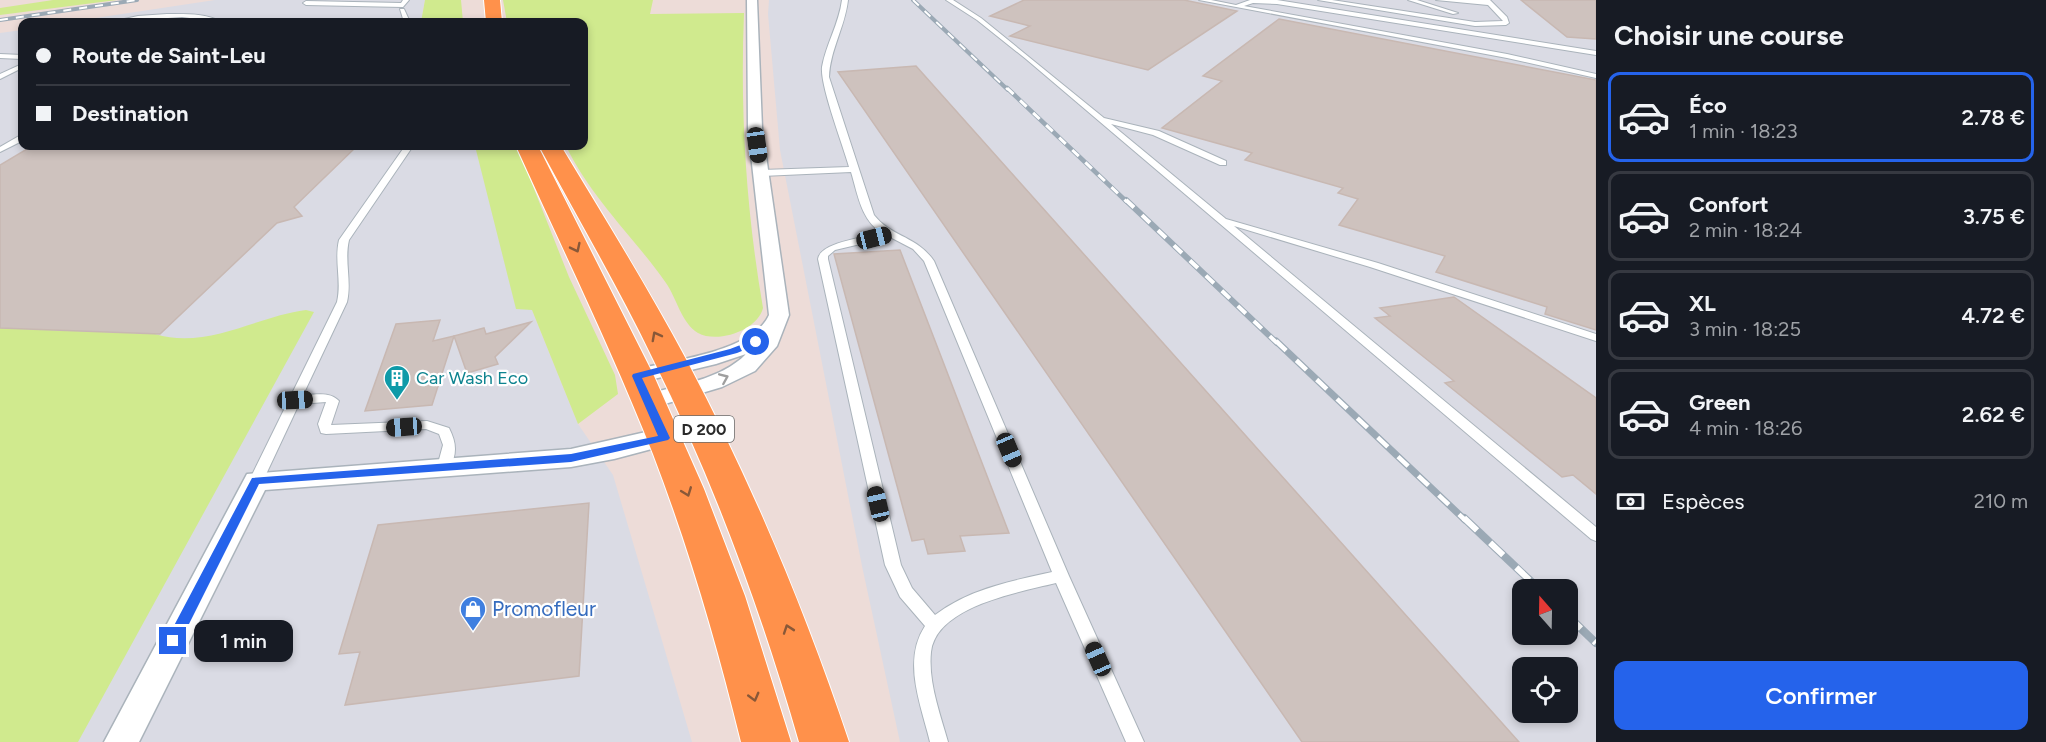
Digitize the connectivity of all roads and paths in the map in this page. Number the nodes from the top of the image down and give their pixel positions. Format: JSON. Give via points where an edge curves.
{"nodes":[{"id":1,"x":406,"y":0,"type":"edge"},
{"id":2,"x":479,"y":0,"type":"edge"},
{"id":3,"x":492,"y":0,"type":"edge"},
{"id":4,"x":752,"y":0,"type":"edge"},
{"id":5,"x":845,"y":0,"type":"edge"},
{"id":6,"x":949,"y":0,"type":"edge"},
{"id":7,"x":970,"y":0,"type":"edge"},
{"id":8,"x":1202,"y":0,"type":"edge"},
{"id":9,"x":1321,"y":0,"type":"edge"},
{"id":10,"x":1412,"y":0,"type":"edge"},
{"id":11,"x":1439,"y":0,"type":"edge"},
{"id":12,"x":1489,"y":2,"type":"edge"},
{"id":13,"x":306,"y":3,"type":"dead end"},
{"id":14,"x":1237,"y":7,"type":"junction"},
{"id":15,"x":402,"y":10,"type":"dead end"},
{"id":16,"x":1455,"y":13,"type":"dead end"},
{"id":17,"x":154,"y":18,"type":"edge"},
{"id":18,"x":210,"y":18,"type":"edge"},
{"id":19,"x":405,"y":18,"type":"edge"},
{"id":20,"x":479,"y":18,"type":"edge"},
{"id":21,"x":494,"y":18,"type":"edge"},
{"id":22,"x":979,"y":19,"type":"junction"},
{"id":23,"x":1596,"y":53,"type":"edge"},
{"id":24,"x":0,"y":56,"type":"edge"},
{"id":25,"x":18,"y":57,"type":"edge"},
{"id":26,"x":18,"y":68,"type":"edge"},
{"id":27,"x":1596,"y":76,"type":"edge"},
{"id":28,"x":0,"y":77,"type":"edge"},
{"id":29,"x":1102,"y":119,"type":"junction"},
{"id":30,"x":18,"y":140,"type":"edge"},
{"id":31,"x":0,"y":150,"type":"edge"},
{"id":32,"x":406,"y":150,"type":"edge"},
{"id":33,"x":529,"y":150,"type":"edge"},
{"id":34,"x":552,"y":150,"type":"edge"},
{"id":35,"x":1223,"y":163,"type":"dead end"},
{"id":36,"x":855,"y":169,"type":"junction"},
{"id":37,"x":761,"y":172,"type":"junction"},
{"id":38,"x":1221,"y":219,"type":"junction"},
{"id":39,"x":890,"y":234,"type":"junction"},
{"id":40,"x":1596,"y":338,"type":"edge"},
{"id":41,"x":295,"y":400,"type":"junction"},
{"id":42,"x":668,"y":400,"type":"junction"},
{"id":43,"x":444,"y":467,"type":"junction"},
{"id":44,"x":256,"y":481,"type":"junction"},
{"id":45,"x":1596,"y":535,"type":"edge"},
{"id":46,"x":1061,"y":576,"type":"junction"},
{"id":47,"x":934,"y":625,"type":"junction"},
{"id":48,"x":121,"y":742,"type":"edge"},
{"id":49,"x":766,"y":742,"type":"edge"},
{"id":50,"x":824,"y":742,"type":"edge"},
{"id":51,"x":939,"y":742,"type":"edge"},
{"id":52,"x":1135,"y":742,"type":"edge"}],
"edges":[{"from":1,"to":13,"type":"lane","via":[[403,5]]},
{"from":2,"to":20,"type":"main road"},
{"from":3,"to":21,"type":"main road"},
{"from":4,"to":37,"type":"street","via":[[755,128]]},
{"from":5,"to":36,"type":"lane","via":[[825,76]]},
{"from":6,"to":22,"type":"lane"},
{"from":7,"to":22,"type":"lane"},
{"from":8,"to":14,"type":"lane"},
{"from":9,"to":12,"type":"lane","via":[[1475,24],[1506,23]]},
{"from":10,"to":16,"type":"lane"},
{"from":11,"to":12,"type":"lane"},
{"from":14,"to":23,"type":"lane","via":[[1253,1],[1277,2]]},
{"from":14,"to":27,"type":"lane"},
{"from":15,"to":19,"type":"lane"},
{"from":17,"to":18,"type":"lane"},
{"from":22,"to":29,"type":"lane"},
{"from":24,"to":25,"type":"lane"},
{"from":26,"to":28,"type":"lane"},
{"from":29,"to":35,"type":"lane","via":[[1156,133]]},
{"from":29,"to":38,"type":"lane"},
{"from":30,"to":31,"type":"lane"},
{"from":32,"to":41,"type":"lane","via":[[344,240],[341,254],[345,291]]},
{"from":33,"to":42,"type":"main road","number":"D 200","one_way":true},
{"from":42,"to":34,"type":"main road","number":"D 200","one_way":true,"via":[[606,240]]},
{"from":36,"to":37,"type":"lane"},
{"from":36,"to":39,"type":"lane","via":[[869,216]]},
{"from":37,"to":42,"type":"street","via":[[779,301],[777,324],[754,361],[729,376]]},
{"from":38,"to":40,"type":"lane"},
{"from":38,"to":45,"type":"lane"},
{"from":39,"to":46,"type":"lane","via":[[922,250],[929,261]]},
{"from":39,"to":47,"type":"lane","via":[[832,248],[823,259],[893,565],[906,592]]},
{"from":41,"to":43,"type":"lane","via":[[333,401],[324,424],[326,430],[427,425],[444,431],[450,445]]},
{"from":41,"to":44,"type":"lane"},
{"from":42,"to":43,"type":"street","via":[[571,458]]},
{"from":42,"to":49,"type":"main road","number":"D 200","one_way":true},
{"from":50,"to":42,"type":"main road","number":"D 200","one_way":true,"via":[[767,570]]},
{"from":43,"to":44,"type":"street"},
{"from":44,"to":48,"type":"street"},
{"from":46,"to":47,"type":"lane","via":[[982,596]]},
{"from":46,"to":52,"type":"lane"},
{"from":47,"to":51,"type":"lane","via":[[925,635],[921,657]]}]}
